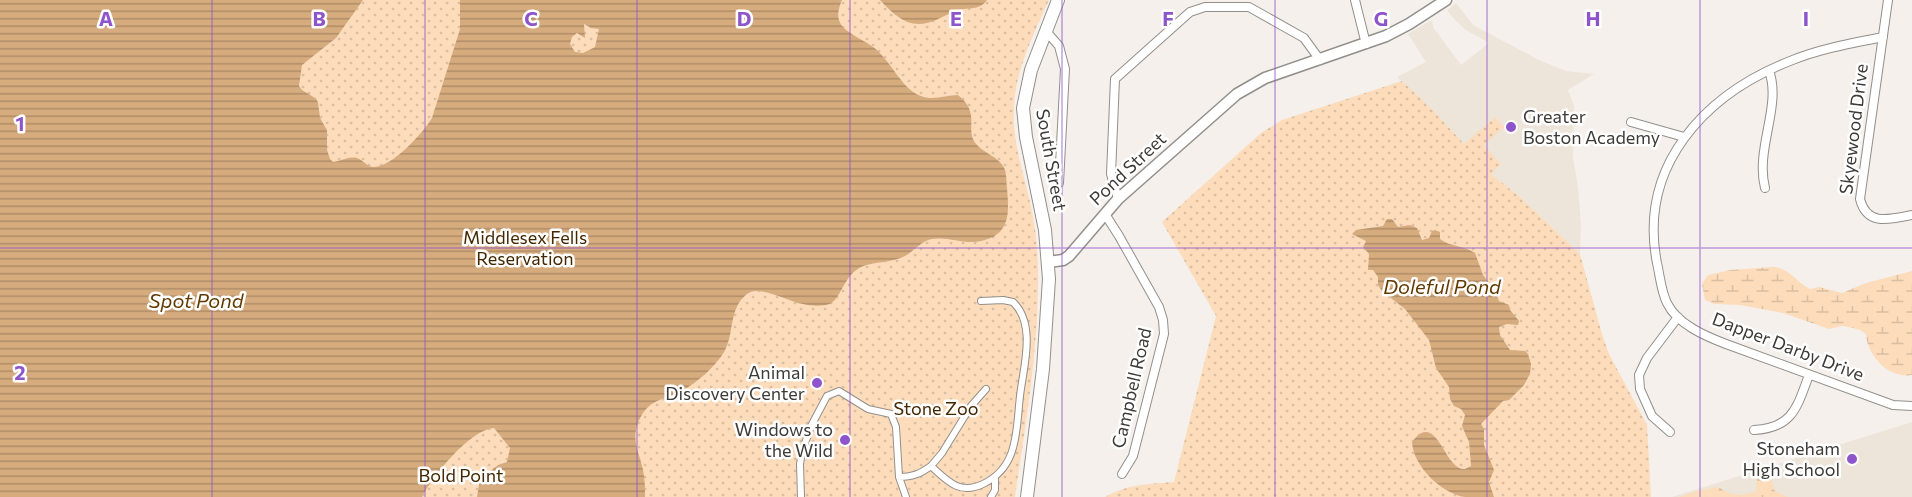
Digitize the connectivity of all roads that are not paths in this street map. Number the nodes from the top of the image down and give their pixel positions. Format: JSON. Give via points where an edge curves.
{"nodes":[{"id":1,"x":1058,"y":0,"type":"edge"},
{"id":2,"x":1354,"y":0,"type":"edge"},
{"id":3,"x":1445,"y":0,"type":"edge"},
{"id":4,"x":1888,"y":0,"type":"edge"},
{"id":5,"x":1046,"y":31,"type":"junction"},
{"id":6,"x":1883,"y":37,"type":"junction"},
{"id":7,"x":1366,"y":44,"type":"junction"},
{"id":8,"x":1320,"y":60,"type":"junction"},
{"id":9,"x":1769,"y":71,"type":"junction"},
{"id":10,"x":1631,"y":122,"type":"dead end"},
{"id":11,"x":1684,"y":137,"type":"junction"},
{"id":12,"x":1059,"y":183,"type":"dead end"},
{"id":13,"x":1765,"y":188,"type":"dead end"},
{"id":14,"x":1118,"y":199,"type":"junction"},
{"id":15,"x":1105,"y":214,"type":"junction"},
{"id":16,"x":1912,"y":214,"type":"edge"},
{"id":17,"x":1048,"y":262,"type":"junction"},
{"id":18,"x":981,"y":301,"type":"dead end"},
{"id":19,"x":1678,"y":317,"type":"junction"},
{"id":20,"x":1809,"y":375,"type":"junction"},
{"id":21,"x":986,"y":388,"type":"dead end"},
{"id":22,"x":1912,"y":406,"type":"edge"},
{"id":23,"x":1754,"y":430,"type":"dead end"},
{"id":24,"x":1670,"y":432,"type":"dead end"},
{"id":25,"x":931,"y":466,"type":"junction"},
{"id":26,"x":1122,"y":474,"type":"dead end"},
{"id":27,"x":899,"y":477,"type":"junction"},
{"id":28,"x":995,"y":478,"type":"junction"},
{"id":29,"x":801,"y":497,"type":"edge"},
{"id":30,"x":906,"y":497,"type":"edge"},
{"id":31,"x":991,"y":497,"type":"edge"},
{"id":32,"x":1027,"y":497,"type":"edge"}],
"edges":[{"from":1,"to":5,"type":"main road","name":"South Street"},
{"from":2,"to":7,"type":"street"},
{"from":3,"to":7,"type":"street","name":"Pond Street","via":[[1401,29]]},
{"from":4,"to":6,"type":"street","name":"Skyewood Drive"},
{"from":5,"to":12,"type":"street","name":"South Street","via":[[1059,46],[1065,69]]},
{"from":5,"to":17,"type":"main road","name":"South Street","via":[[1028,77],[1023,114]]},
{"from":6,"to":9,"type":"street","name":"Dapper Darby Drive","via":[[1806,55]]},
{"from":6,"to":16,"type":"street","name":"Skyewood Drive","via":[[1860,199],[1865,211],[1877,219]]},
{"from":7,"to":8,"type":"street","name":"Pond Street"},
{"from":8,"to":14,"type":"street","name":"Pond Street","via":[[1265,78],[1237,94]]},
{"from":8,"to":14,"type":"street","via":[[1304,38],[1249,6],[1205,7],[1190,12],[1115,79],[1111,174]]},
{"from":9,"to":11,"type":"street","name":"Dapper Darby Drive","via":[[1724,99]]},
{"from":9,"to":13,"type":"street","via":[[1773,92],[1761,166]]},
{"from":10,"to":11,"type":"street"},
{"from":11,"to":19,"type":"street","name":"Dapper Darby Drive","via":[[1662,179],[1653,220],[1663,292]]},
{"from":14,"to":15,"type":"street","name":"Pond Street"},
{"from":15,"to":17,"type":"street","name":"Pond Street","via":[[1071,254],[1063,260]]},
{"from":15,"to":26,"type":"street","name":"Campbell Road","via":[[1157,303],[1164,325],[1133,456]]},
{"from":17,"to":32,"type":"main road","via":[[1043,369]]},
{"from":18,"to":28,"type":"street","via":[[1006,300],[1015,304],[1023,318],[1026,340],[1014,446],[1008,462]]},
{"from":19,"to":20,"type":"street","name":"Dapper Darby Drive","via":[[1715,340]]},
{"from":19,"to":24,"type":"street","via":[[1639,375],[1640,389],[1652,416]]},
{"from":20,"to":22,"type":"street","name":"Dapper Darby Drive","via":[[1893,405]]},
{"from":20,"to":23,"type":"street","via":[[1792,415],[1771,429]]},
{"from":21,"to":25,"type":"street"},
{"from":25,"to":27,"type":"street","via":[[921,474]]},
{"from":25,"to":28,"type":"street","via":[[962,489],[973,489]]},
{"from":27,"to":29,"type":"street","via":[[896,427],[891,414],[868,409],[839,391],[827,396],[806,437],[800,464]]},
{"from":27,"to":30,"type":"street"},
{"from":28,"to":31,"type":"street"}]}
